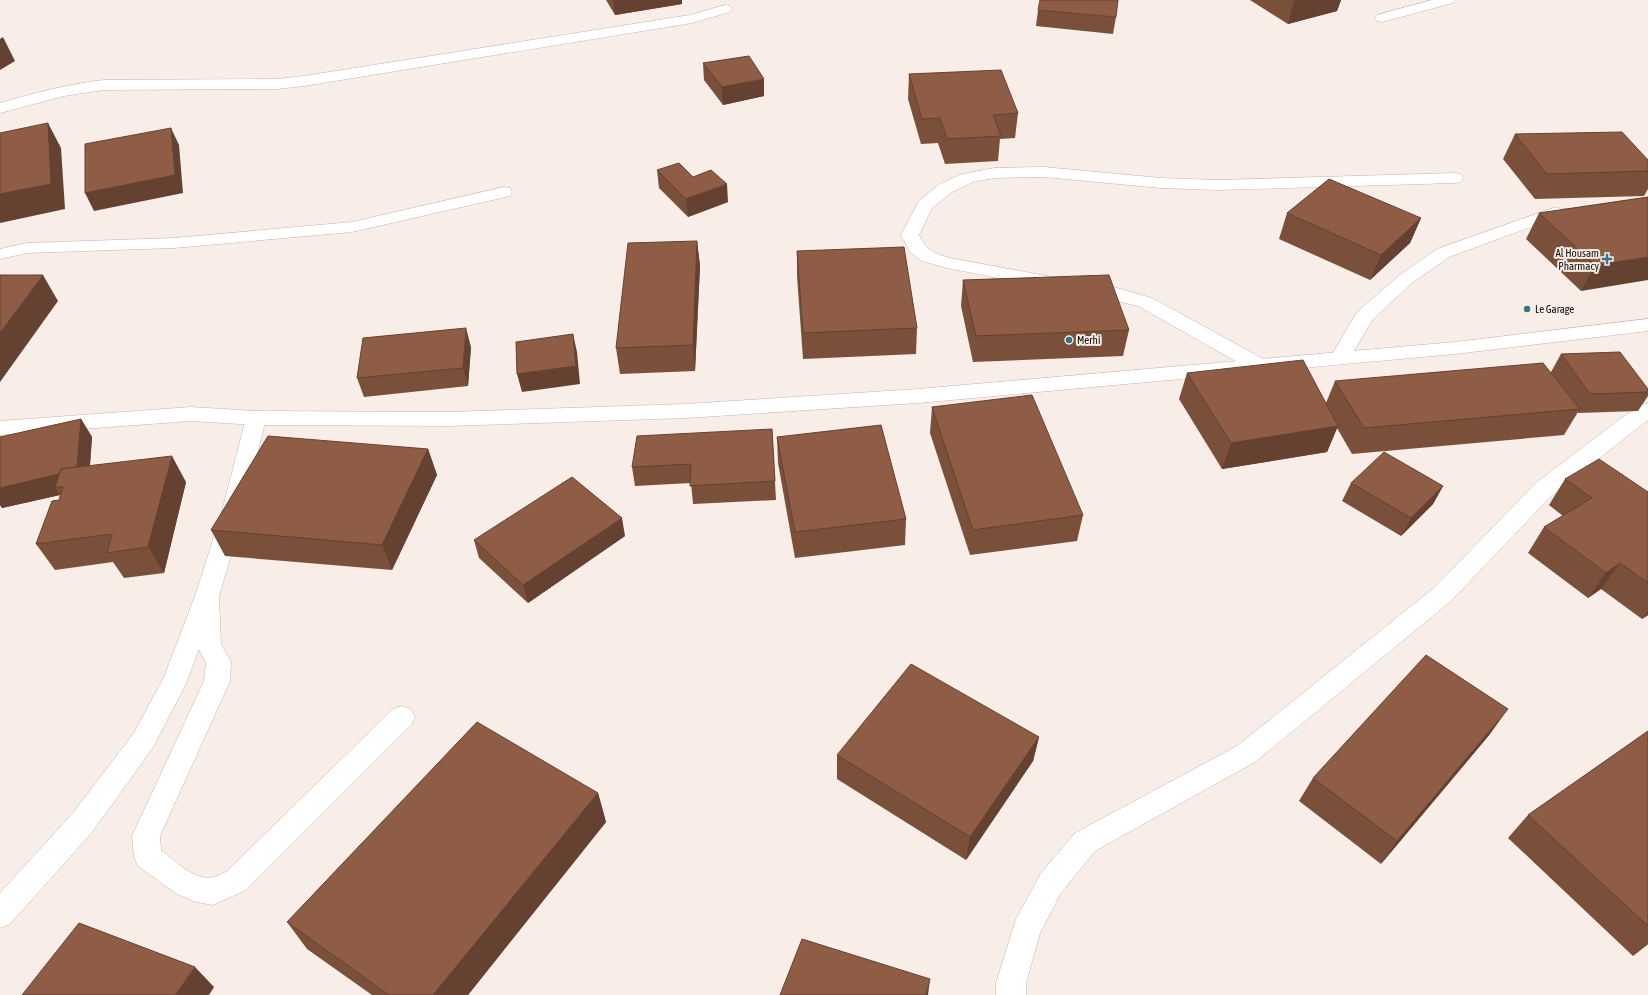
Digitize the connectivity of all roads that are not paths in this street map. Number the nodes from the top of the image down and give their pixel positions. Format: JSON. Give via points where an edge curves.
{"nodes":[{"id":1,"x":1448,"y":0,"type":"edge"},
{"id":2,"x":725,"y":9,"type":"dead end"},
{"id":3,"x":1382,"y":18,"type":"dead end"},
{"id":4,"x":0,"y":108,"type":"edge"},
{"id":5,"x":1455,"y":178,"type":"dead end"},
{"id":6,"x":504,"y":192,"type":"dead end"},
{"id":7,"x":1585,"y":213,"type":"edge"},
{"id":8,"x":0,"y":254,"type":"edge"},
{"id":9,"x":1648,"y":325,"type":"edge"},
{"id":10,"x":1340,"y":358,"type":"junction"},
{"id":11,"x":1260,"y":366,"type":"junction"},
{"id":12,"x":1648,"y":410,"type":"edge"},
{"id":13,"x":256,"y":418,"type":"junction"},
{"id":14,"x":0,"y":428,"type":"edge"},
{"id":15,"x":208,"y":596,"type":"junction"},
{"id":16,"x":402,"y":717,"type":"dead end"},
{"id":17,"x":0,"y":914,"type":"edge"},
{"id":18,"x":1011,"y":995,"type":"edge"}],
"edges":[{"from":1,"to":3,"type":"street"},
{"from":2,"to":4,"type":"street","via":[[692,19],[304,81],[276,84],[84,86]]},
{"from":5,"to":11,"type":"street","via":[[1216,185],[1161,183],[1044,172],[995,173],[968,178],[946,188],[925,205],[910,235],[916,248],[928,257],[947,263],[1110,292],[1145,302]]},
{"from":6,"to":8,"type":"street","via":[[352,227],[174,243],[27,248]]},
{"from":7,"to":10,"type":"street","via":[[1553,213],[1443,252],[1406,279],[1364,316]]},
{"from":9,"to":10,"type":"street","via":[[1455,348]]},
{"from":10,"to":11,"type":"street"},
{"from":11,"to":13,"type":"street","via":[[925,395],[686,411],[449,419]]},
{"from":12,"to":18,"type":"street","via":[[1544,489],[1443,594],[1246,754],[1085,842],[1051,883],[1026,929],[1011,982]]},
{"from":13,"to":14,"type":"street","via":[[191,414]]},
{"from":13,"to":15,"type":"street","via":[[232,515]]},
{"from":15,"to":16,"type":"street","via":[[209,646],[218,662],[217,681],[146,836],[148,857],[177,879],[198,889],[212,891],[236,881]]},
{"from":15,"to":17,"type":"street","via":[[176,679],[143,741],[83,822]]}]}
